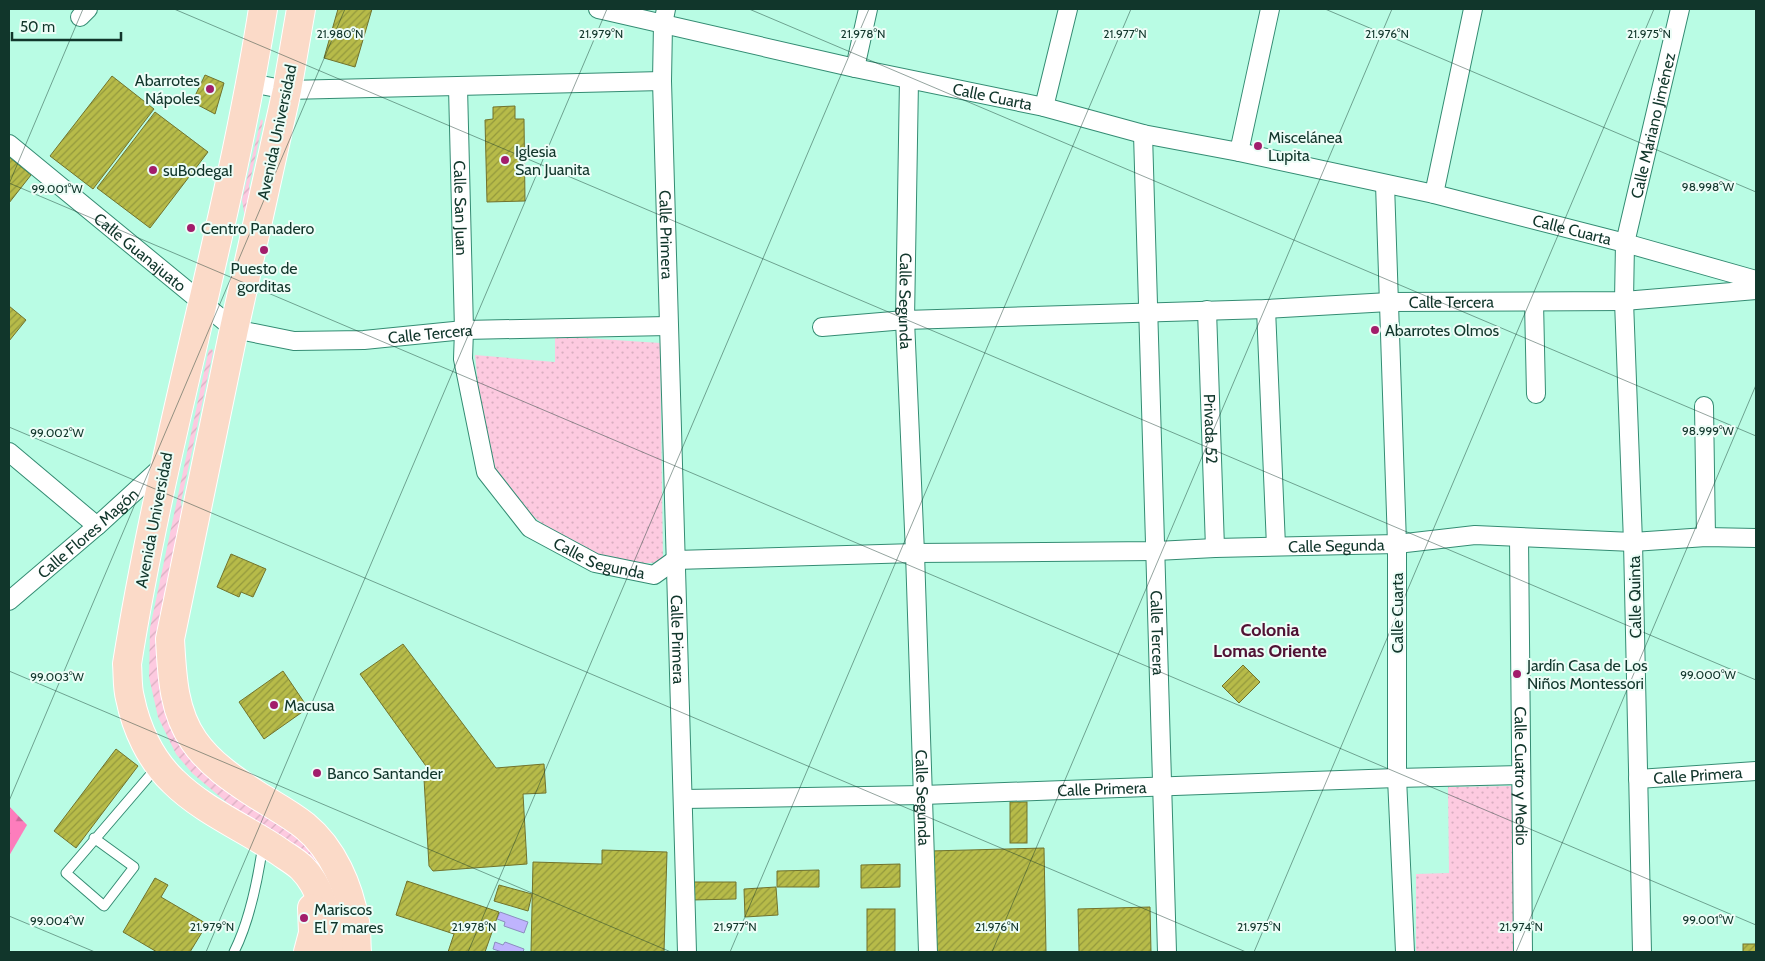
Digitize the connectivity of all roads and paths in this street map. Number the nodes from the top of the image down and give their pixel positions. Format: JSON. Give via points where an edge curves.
{"nodes":[{"id":1,"x":263,"y":9,"type":"edge"},
{"id":2,"x":301,"y":9,"type":"edge"},
{"id":3,"x":598,"y":9,"type":"edge"},
{"id":4,"x":868,"y":9,"type":"edge"},
{"id":5,"x":1068,"y":9,"type":"edge"},
{"id":6,"x":1270,"y":9,"type":"edge"},
{"id":7,"x":1473,"y":9,"type":"edge"},
{"id":8,"x":1680,"y":9,"type":"edge"},
{"id":9,"x":664,"y":16,"type":"edge"},
{"id":10,"x":855,"y":68,"type":"junction"},
{"id":11,"x":909,"y":80,"type":"junction"},
{"id":12,"x":662,"y":81,"type":"junction"},
{"id":13,"x":251,"y":83,"type":"junction"},
{"id":14,"x":458,"y":87,"type":"junction"},
{"id":15,"x":287,"y":90,"type":"junction"},
{"id":16,"x":1044,"y":107,"type":"junction"},
{"id":17,"x":1143,"y":134,"type":"junction"},
{"id":18,"x":9,"y":144,"type":"edge"},
{"id":19,"x":1239,"y":152,"type":"junction"},
{"id":20,"x":1385,"y":184,"type":"junction"},
{"id":21,"x":1434,"y":194,"type":"junction"},
{"id":22,"x":1625,"y":243,"type":"junction"},
{"id":23,"x":1756,"y":280,"type":"edge"},
{"id":24,"x":1756,"y":290,"type":"edge"},
{"id":25,"x":1624,"y":301,"type":"junction"},
{"id":26,"x":203,"y":302,"type":"junction"},
{"id":27,"x":1389,"y":302,"type":"junction"},
{"id":28,"x":1534,"y":302,"type":"junction"},
{"id":29,"x":1266,"y":309,"type":"junction"},
{"id":30,"x":1207,"y":310,"type":"junction"},
{"id":31,"x":1148,"y":313,"type":"junction"},
{"id":32,"x":906,"y":320,"type":"junction"},
{"id":33,"x":668,"y":326,"type":"junction"},
{"id":34,"x":822,"y":327,"type":"dead end"},
{"id":35,"x":234,"y":329,"type":"junction"},
{"id":36,"x":464,"y":330,"type":"junction"},
{"id":37,"x":1536,"y":394,"type":"dead end"},
{"id":38,"x":1704,"y":406,"type":"dead end"},
{"id":39,"x":9,"y":452,"type":"edge"},
{"id":40,"x":165,"y":464,"type":"junction"},
{"id":41,"x":97,"y":526,"type":"junction"},
{"id":42,"x":1706,"y":537,"type":"junction"},
{"id":43,"x":1519,"y":538,"type":"junction"},
{"id":44,"x":1756,"y":538,"type":"edge"},
{"id":45,"x":1633,"y":542,"type":"junction"},
{"id":46,"x":1397,"y":544,"type":"junction"},
{"id":47,"x":1276,"y":546,"type":"junction"},
{"id":48,"x":1216,"y":548,"type":"junction"},
{"id":49,"x":1156,"y":551,"type":"junction"},
{"id":50,"x":915,"y":553,"type":"junction"},
{"id":51,"x":675,"y":560,"type":"junction"},
{"id":52,"x":9,"y":601,"type":"edge"},
{"id":53,"x":159,"y":765,"type":"junction"},
{"id":54,"x":1756,"y":771,"type":"edge"},
{"id":55,"x":1520,"y":775,"type":"junction"},
{"id":56,"x":1396,"y":778,"type":"junction"},
{"id":57,"x":1638,"y":779,"type":"junction"},
{"id":58,"x":1162,"y":786,"type":"junction"},
{"id":59,"x":923,"y":795,"type":"junction"},
{"id":60,"x":683,"y":799,"type":"junction"},
{"id":61,"x":94,"y":838,"type":"junction"},
{"id":62,"x":263,"y":840,"type":"junction"},
{"id":63,"x":302,"y":868,"type":"junction"},
{"id":64,"x":347,"y":890,"type":"junction"},
{"id":65,"x":234,"y":952,"type":"edge"},
{"id":66,"x":308,"y":952,"type":"edge"},
{"id":67,"x":330,"y":952,"type":"edge"},
{"id":68,"x":357,"y":952,"type":"edge"},
{"id":69,"x":374,"y":952,"type":"edge"},
{"id":70,"x":687,"y":952,"type":"edge"},
{"id":71,"x":928,"y":952,"type":"edge"},
{"id":72,"x":1167,"y":952,"type":"edge"},
{"id":73,"x":1405,"y":952,"type":"edge"},
{"id":74,"x":1523,"y":952,"type":"edge"},
{"id":75,"x":1642,"y":952,"type":"edge"}],
"edges":[{"from":1,"to":13,"type":"main road","name":"Avenida Universidad"},
{"from":2,"to":15,"type":"main road","name":"Avenida Universidad"},
{"from":3,"to":9,"type":"street","name":"Calle Cuarta"},
{"from":4,"to":10,"type":"street"},
{"from":5,"to":16,"type":"street"},
{"from":6,"to":19,"type":"street"},
{"from":7,"to":21,"type":"street"},
{"from":8,"to":22,"type":"street","name":"Calle Mariano Jiménez"},
{"from":9,"to":10,"type":"street","name":"Calle Cuarta"},
{"from":9,"to":12,"type":"street","name":"Calle Primera"},
{"from":10,"to":11,"type":"street","name":"Calle Cuarta"},
{"from":11,"to":16,"type":"street","name":"Calle Cuarta"},
{"from":11,"to":32,"type":"street","name":"Calle Segunda"},
{"from":12,"to":14,"type":"street"},
{"from":12,"to":33,"type":"street","name":"Calle Primera"},
{"from":13,"to":15,"type":"street"},
{"from":13,"to":26,"type":"main road","name":"Avenida Universidad"},
{"from":14,"to":15,"type":"street"},
{"from":14,"to":36,"type":"street","name":"Calle San Juan"},
{"from":15,"to":35,"type":"main road","name":"Avenida Universidad"},
{"from":16,"to":17,"type":"street","name":"Calle Cuarta"},
{"from":17,"to":19,"type":"street","name":"Calle Cuarta"},
{"from":17,"to":31,"type":"street","name":"Calle Tercera"},
{"from":18,"to":26,"type":"street","name":"Calle Guanajuato"},
{"from":19,"to":20,"type":"street","name":"Calle Cuarta"},
{"from":20,"to":21,"type":"street","name":"Calle Cuarta"},
{"from":20,"to":27,"type":"street","name":"Calle Cuarta"},
{"from":21,"to":22,"type":"street","name":"Calle Cuarta"},
{"from":22,"to":23,"type":"street","name":"Calle Cuarta"},
{"from":22,"to":25,"type":"street","name":"Calle Quinta"},
{"from":24,"to":25,"type":"street","name":"Calle Tercera"},
{"from":25,"to":28,"type":"street","name":"Calle Tercera"},
{"from":25,"to":45,"type":"street","name":"Calle Quinta"},
{"from":26,"to":35,"type":"street","name":"Calle Tercera"},
{"from":26,"to":40,"type":"main road","name":"Avenida Universidad"},
{"from":27,"to":28,"type":"street","name":"Calle Tercera"},
{"from":27,"to":29,"type":"street","name":"Calle Tercera"},
{"from":27,"to":46,"type":"street","name":"Calle Cuarta"},
{"from":28,"to":37,"type":"street"},
{"from":29,"to":30,"type":"street","name":"Calle Tercera"},
{"from":29,"to":47,"type":"street"},
{"from":30,"to":31,"type":"street","name":"Calle Tercera"},
{"from":30,"to":48,"type":"street","name":"Privada 52"},
{"from":31,"to":32,"type":"street","name":"Calle Tercera"},
{"from":31,"to":49,"type":"street","name":"Calle Tercera"},
{"from":32,"to":34,"type":"street","name":"Calle Tercera"},
{"from":32,"to":50,"type":"street","name":"Calle Segunda"},
{"from":33,"to":36,"type":"street","name":"Calle Tercera"},
{"from":33,"to":51,"type":"street","name":"Calle Primera"},
{"from":35,"to":36,"type":"street","name":"Calle Tercera","via":[[294,341],[364,340]]},
{"from":35,"to":64,"type":"main road","name":"Avenida Universidad","via":[[170,639],[177,704],[194,741],[212,763],[306,827],[336,864]]},
{"from":36,"to":51,"type":"street","name":"Calle Segunda","via":[[463,359],[486,472],[530,528],[595,563],[654,575]]},
{"from":38,"to":42,"type":"street"},
{"from":39,"to":41,"type":"street"},
{"from":40,"to":41,"type":"street","name":"Calle Flores Magón"},
{"from":40,"to":53,"type":"main road","name":"Avenida Universidad","via":[[127,664],[129,696],[138,730]]},
{"from":41,"to":52,"type":"street","name":"Calle Flores Magón"},
{"from":42,"to":44,"type":"street","name":"Calle Segunda"},
{"from":42,"to":45,"type":"street","name":"Calle Segunda"},
{"from":43,"to":45,"type":"street","name":"Calle Segunda"},
{"from":43,"to":46,"type":"street","name":"Calle Segunda","via":[[1475,535]]},
{"from":43,"to":55,"type":"street","name":"Calle Cuatro y Medio"},
{"from":45,"to":57,"type":"street","name":"Calle Quinta"},
{"from":46,"to":47,"type":"street","name":"Calle Segunda"},
{"from":46,"to":56,"type":"street","name":"Calle Cuarta"},
{"from":47,"to":48,"type":"street","name":"Calle Segunda"},
{"from":48,"to":49,"type":"street","name":"Calle Segunda"},
{"from":49,"to":50,"type":"street","name":"Calle Segunda"},
{"from":49,"to":58,"type":"street","name":"Calle Tercera"},
{"from":50,"to":51,"type":"street","name":"Calle Segunda"},
{"from":50,"to":59,"type":"street","name":"Calle Segunda"},
{"from":51,"to":60,"type":"street","name":"Calle Primera"},
{"from":53,"to":61,"type":"lane"},
{"from":53,"to":62,"type":"main road","name":"Avenida Universidad","via":[[185,791]]},
{"from":54,"to":57,"type":"street","name":"Calle Primera"},
{"from":55,"to":56,"type":"street","name":"Calle Primera"},
{"from":55,"to":74,"type":"street","name":"Calle Cuatro y Medio"},
{"from":56,"to":58,"type":"street","name":"Calle Primera"},
{"from":56,"to":73,"type":"street","name":"Calle Cuarta"},
{"from":57,"to":75,"type":"street","name":"Calle Quinta"},
{"from":58,"to":59,"type":"street","name":"Calle Primera"},
{"from":58,"to":72,"type":"street","name":"Calle Tercera"},
{"from":59,"to":60,"type":"street","name":"Calle Primera"},
{"from":59,"to":71,"type":"street","name":"Calle Segunda"},
{"from":60,"to":70,"type":"street","name":"Calle Primera"},
{"from":61,"to":61,"type":"lane","via":[[134,867],[104,906],[66,873]]},
{"from":62,"to":63,"type":"main road","name":"Avenida Universidad"},
{"from":62,"to":65,"type":"lane","via":[[253,896]]},
{"from":63,"to":66,"type":"main road","via":[[313,912]]},
{"from":63,"to":67,"type":"main road","name":"Avenida Universidad","via":[[317,889],[324,908]]},
{"from":64,"to":68,"type":"main road","name":"Avenida Universidad","via":[[356,923]]},
{"from":64,"to":69,"type":"main road"}]}
